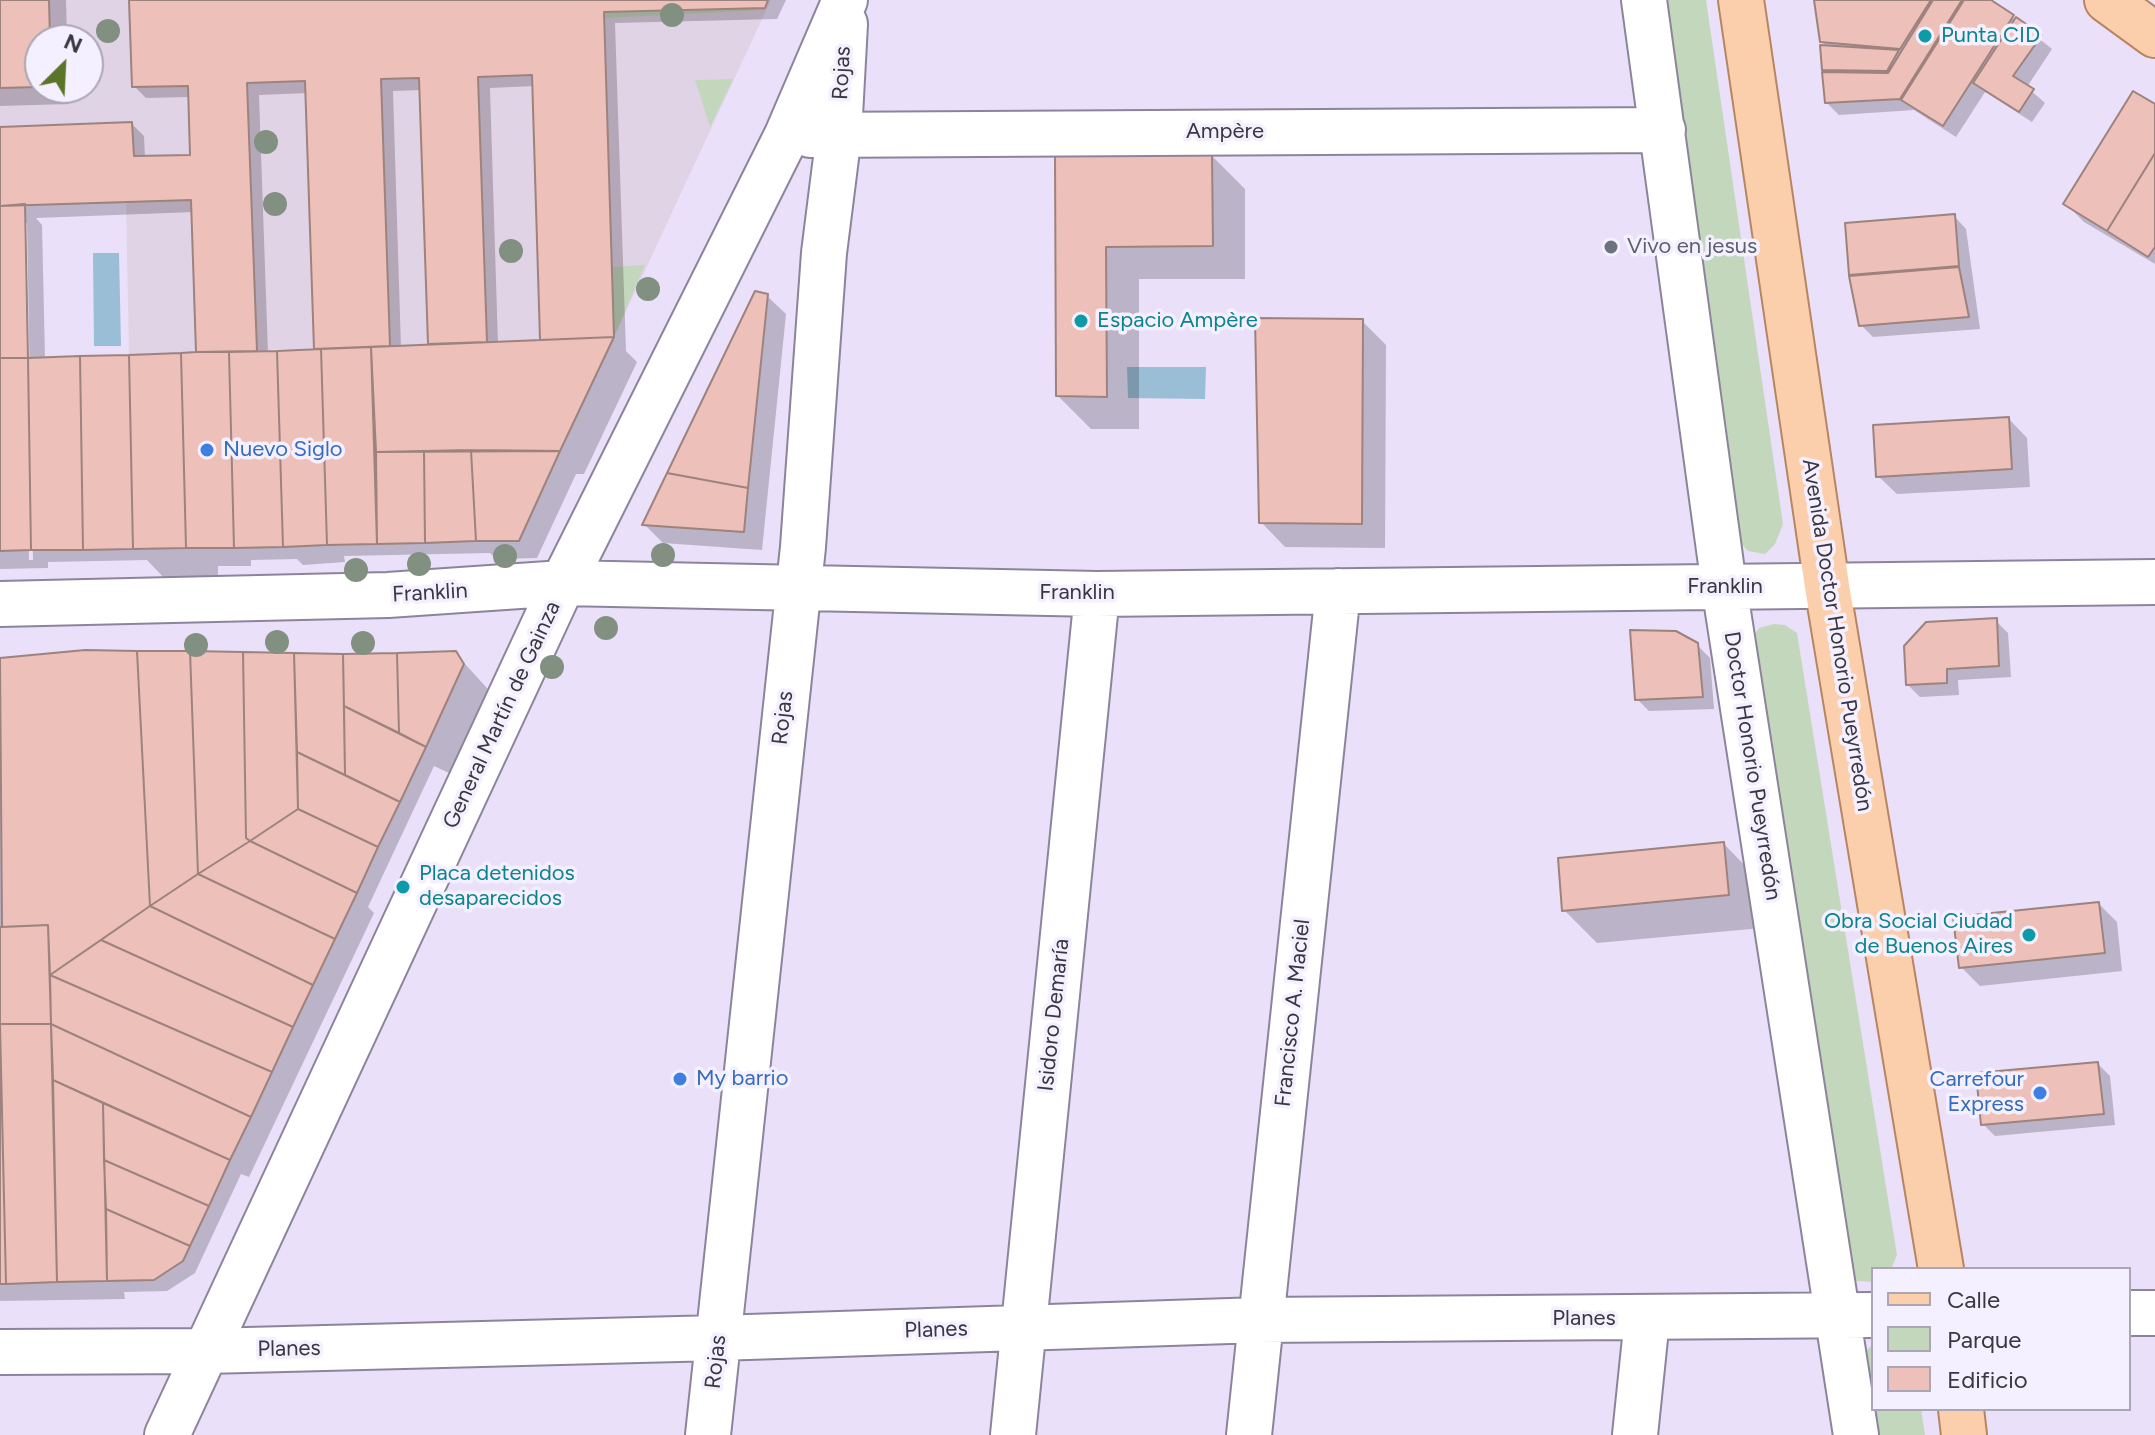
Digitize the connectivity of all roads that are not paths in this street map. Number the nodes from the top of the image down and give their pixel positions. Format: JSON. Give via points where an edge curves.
{"nodes":[{"id":1,"x":846,"y":0,"type":"edge"},
{"id":2,"x":1644,"y":0,"type":"edge"},
{"id":3,"x":1741,"y":0,"type":"edge"},
{"id":4,"x":2107,"y":0,"type":"edge"},
{"id":5,"x":2155,"y":35,"type":"edge"},
{"id":6,"x":1663,"y":130,"type":"junction"},
{"id":7,"x":839,"y":134,"type":"junction"},
{"id":8,"x":787,"y":135,"type":"junction"},
{"id":9,"x":2155,"y":582,"type":"edge"},
{"id":10,"x":563,"y":583,"type":"junction"},
{"id":11,"x":1724,"y":586,"type":"junction"},
{"id":12,"x":1827,"y":586,"type":"junction"},
{"id":13,"x":797,"y":590,"type":"junction"},
{"id":14,"x":1338,"y":591,"type":"junction"},
{"id":15,"x":1097,"y":594,"type":"junction"},
{"id":16,"x":0,"y":604,"type":"edge"},
{"id":17,"x":1941,"y":1267,"type":"edge"},
{"id":18,"x":2131,"y":1313,"type":"edge"},
{"id":19,"x":2155,"y":1313,"type":"edge"},
{"id":20,"x":1855,"y":1315,"type":"edge"},
{"id":21,"x":1647,"y":1319,"type":"junction"},
{"id":22,"x":1260,"y":1320,"type":"junction"},
{"id":23,"x":1023,"y":1327,"type":"junction"},
{"id":24,"x":718,"y":1338,"type":"junction"},
{"id":25,"x":207,"y":1351,"type":"junction"},
{"id":26,"x":0,"y":1352,"type":"edge"},
{"id":27,"x":1961,"y":1411,"type":"edge"},
{"id":28,"x":167,"y":1435,"type":"edge"},
{"id":29,"x":708,"y":1435,"type":"edge"},
{"id":30,"x":1013,"y":1435,"type":"edge"},
{"id":31,"x":1249,"y":1435,"type":"edge"},
{"id":32,"x":1635,"y":1435,"type":"edge"},
{"id":33,"x":1856,"y":1435,"type":"edge"},
{"id":34,"x":1964,"y":1435,"type":"edge"}],
"edges":[{"from":1,"to":7,"type":"street","name":"Rojas"},
{"from":1,"to":8,"type":"street","name":"General Martín de Gainza"},
{"from":2,"to":6,"type":"street","name":"Doctor Honorio Pueyrredón"},
{"from":3,"to":12,"type":"main road","name":"Avenida Doctor Honorio Pueyrredón"},
{"from":4,"to":5,"type":"main road"},
{"from":6,"to":7,"type":"street","name":"Ampère"},
{"from":6,"to":11,"type":"street","name":"Doctor Honorio Pueyrredón"},
{"from":7,"to":8,"type":"street","name":"Ampère"},
{"from":7,"to":13,"type":"street","name":"Rojas","via":[[824,253]]},
{"from":8,"to":10,"type":"street","name":"General Martín de Gainza"},
{"from":9,"to":12,"type":"street","name":"Franklin"},
{"from":10,"to":13,"type":"street","name":"Franklin"},
{"from":10,"to":16,"type":"street","name":"Franklin","via":[[401,595]]},
{"from":10,"to":25,"type":"street","name":"General Martín de Gainza"},
{"from":11,"to":12,"type":"street","name":"Franklin"},
{"from":11,"to":14,"type":"street","name":"Franklin"},
{"from":11,"to":20,"type":"street","name":"Doctor Honorio Pueyrredón"},
{"from":12,"to":17,"type":"main road","name":"Avenida Doctor Honorio Pueyrredón"},
{"from":13,"to":15,"type":"street","name":"Franklin"},
{"from":13,"to":24,"type":"street","name":"Rojas"},
{"from":14,"to":15,"type":"street","name":"Franklin"},
{"from":14,"to":22,"type":"street","name":"Francisco A. Maciel"},
{"from":15,"to":23,"type":"street","name":"Isidoro Demaría"},
{"from":18,"to":19,"type":"street"},
{"from":20,"to":21,"type":"street","name":"Planes"},
{"from":20,"to":33,"type":"street","name":"Doctor Honorio Pueyrredón"},
{"from":21,"to":22,"type":"street","name":"Planes"},
{"from":21,"to":32,"type":"street"},
{"from":22,"to":23,"type":"street","name":"Planes"},
{"from":22,"to":31,"type":"street","name":"Francisco A. Maciel"},
{"from":23,"to":24,"type":"street","name":"Planes"},
{"from":23,"to":30,"type":"street","name":"Isidoro Demaría"},
{"from":24,"to":25,"type":"street","name":"Planes"},
{"from":24,"to":29,"type":"street","name":"Rojas"},
{"from":25,"to":26,"type":"street","name":"Planes"},
{"from":25,"to":28,"type":"street","name":"General Martín de Gainza"},
{"from":27,"to":34,"type":"main road"}]}
